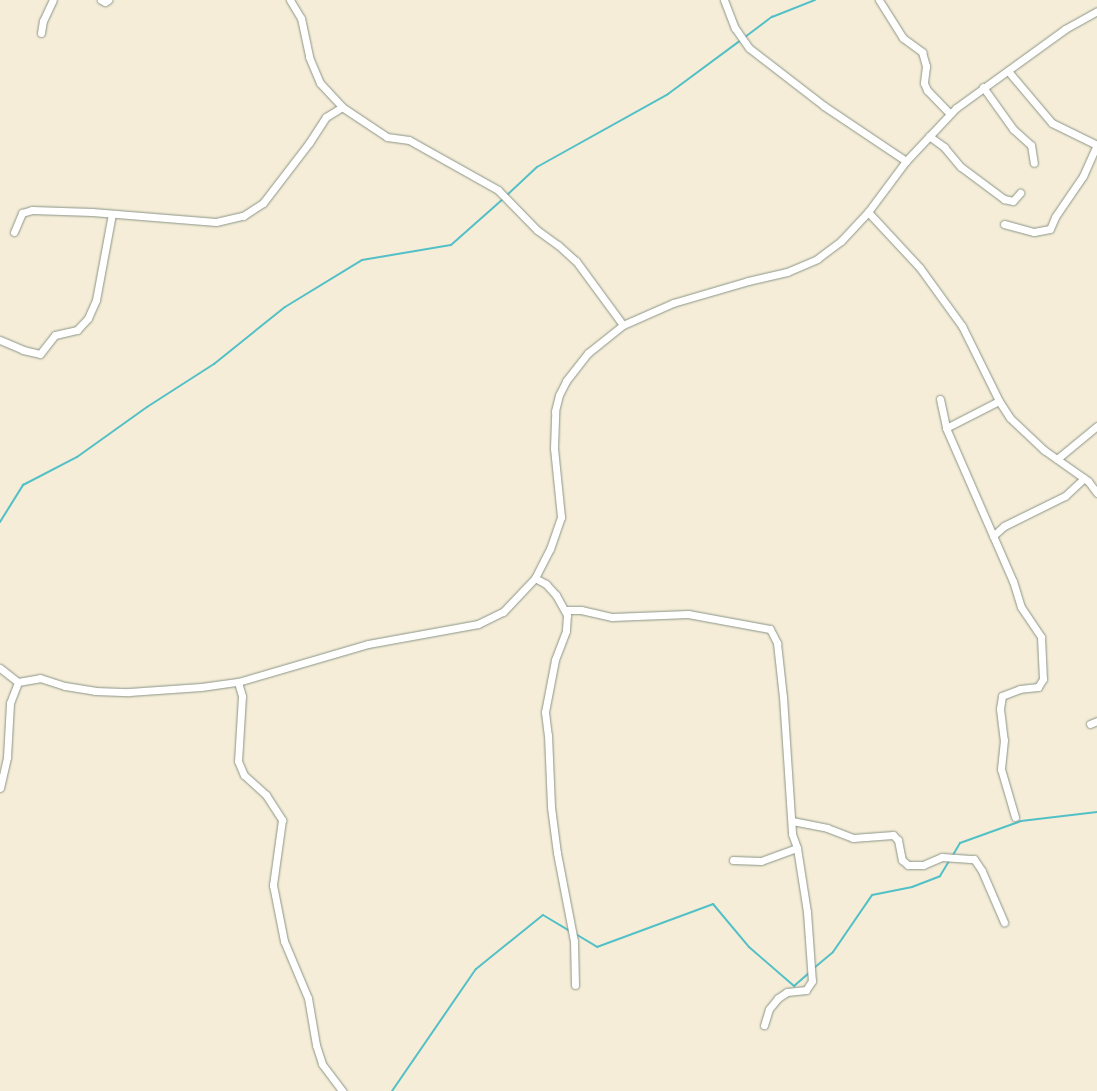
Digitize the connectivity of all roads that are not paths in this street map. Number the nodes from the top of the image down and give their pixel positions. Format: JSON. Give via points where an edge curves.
{"nodes":[{"id":1,"x":53,"y":0,"type":"edge"},
{"id":2,"x":101,"y":0,"type":"edge"},
{"id":3,"x":108,"y":0,"type":"edge"},
{"id":4,"x":290,"y":0,"type":"edge"},
{"id":5,"x":724,"y":0,"type":"edge"},
{"id":6,"x":879,"y":0,"type":"edge"},
{"id":7,"x":1097,"y":11,"type":"edge"},
{"id":8,"x":41,"y":33,"type":"dead end"},
{"id":9,"x":1008,"y":71,"type":"junction"},
{"id":10,"x":982,"y":86,"type":"junction"},
{"id":11,"x":342,"y":107,"type":"junction"},
{"id":12,"x":950,"y":114,"type":"junction"},
{"id":13,"x":929,"y":136,"type":"junction"},
{"id":14,"x":1097,"y":145,"type":"edge"},
{"id":15,"x":906,"y":161,"type":"junction"},
{"id":16,"x":1034,"y":163,"type":"dead end"},
{"id":17,"x":1020,"y":193,"type":"dead end"},
{"id":18,"x":868,"y":212,"type":"junction"},
{"id":19,"x":112,"y":214,"type":"junction"},
{"id":20,"x":1004,"y":224,"type":"dead end"},
{"id":21,"x":14,"y":232,"type":"dead end"},
{"id":22,"x":623,"y":325,"type":"junction"},
{"id":23,"x":0,"y":340,"type":"edge"},
{"id":24,"x":940,"y":398,"type":"dead end"},
{"id":25,"x":999,"y":401,"type":"junction"},
{"id":26,"x":1097,"y":426,"type":"edge"},
{"id":27,"x":946,"y":428,"type":"junction"},
{"id":28,"x":1057,"y":459,"type":"junction"},
{"id":29,"x":1084,"y":478,"type":"junction"},
{"id":30,"x":1097,"y":493,"type":"edge"},
{"id":31,"x":993,"y":536,"type":"junction"},
{"id":32,"x":535,"y":578,"type":"junction"},
{"id":33,"x":565,"y":610,"type":"junction"},
{"id":34,"x":0,"y":668,"type":"edge"},
{"id":35,"x":18,"y":682,"type":"junction"},
{"id":36,"x":238,"y":682,"type":"junction"},
{"id":37,"x":0,"y":788,"type":"edge"},
{"id":38,"x":1015,"y":817,"type":"dead end"},
{"id":39,"x":792,"y":821,"type":"junction"},
{"id":40,"x":797,"y":848,"type":"junction"},
{"id":41,"x":733,"y":860,"type":"dead end"},
{"id":42,"x":1004,"y":922,"type":"dead end"},
{"id":43,"x":575,"y":985,"type":"dead end"},
{"id":44,"x":764,"y":1025,"type":"dead end"},
{"id":45,"x":342,"y":1091,"type":"edge"}],
"edges":[{"from":1,"to":8,"type":"street"},
{"from":2,"to":3,"type":"street"},
{"from":4,"to":11,"type":"street","via":[[301,18],[309,57],[320,83]]},
{"from":5,"to":15,"type":"street","via":[[735,28],[750,48],[824,106]]},
{"from":6,"to":12,"type":"street","via":[[903,38],[922,52],[927,90]]},
{"from":7,"to":9,"type":"street","via":[[1065,29]]},
{"from":9,"to":10,"type":"street"},
{"from":9,"to":14,"type":"street","via":[[1052,123]]},
{"from":10,"to":12,"type":"street"},
{"from":10,"to":16,"type":"street","via":[[1013,129],[1030,145]]},
{"from":11,"to":19,"type":"street","via":[[326,117],[263,203],[243,216],[216,222]]},
{"from":11,"to":22,"type":"street","via":[[387,137],[409,140],[498,190],[537,230],[576,261]]},
{"from":12,"to":13,"type":"street"},
{"from":13,"to":15,"type":"street"},
{"from":13,"to":17,"type":"street","via":[[944,147],[961,167],[1004,200],[1013,201]]},
{"from":14,"to":20,"type":"street","via":[[1083,176],[1050,229],[1034,232]]},
{"from":15,"to":18,"type":"street"},
{"from":18,"to":22,"type":"street","via":[[841,242],[817,259],[787,272],[748,280],[673,303]]},
{"from":18,"to":25,"type":"street","via":[[920,268],[962,326]]},
{"from":19,"to":21,"type":"street","via":[[32,210],[22,213]]},
{"from":19,"to":23,"type":"street","via":[[96,300],[88,318],[77,330],[55,335],[40,354]]},
{"from":22,"to":32,"type":"street","via":[[588,353],[559,395],[554,448],[561,517]]},
{"from":24,"to":27,"type":"street"},
{"from":25,"to":27,"type":"street"},
{"from":25,"to":28,"type":"street","via":[[1010,418]]},
{"from":26,"to":28,"type":"street"},
{"from":27,"to":31,"type":"street"},
{"from":28,"to":29,"type":"street"},
{"from":29,"to":30,"type":"street"},
{"from":29,"to":31,"type":"street","via":[[1065,496],[1004,526]]},
{"from":31,"to":38,"type":"street","via":[[1021,607],[1040,637],[1044,664],[1043,679],[1038,687],[1002,696],[1000,709],[1004,740],[1001,769]]},
{"from":32,"to":33,"type":"street","via":[[546,584]]},
{"from":32,"to":36,"type":"street","via":[[503,612],[478,624],[339,651]]},
{"from":33,"to":39,"type":"street","via":[[612,617],[688,614],[770,629],[777,643]]},
{"from":33,"to":43,"type":"street","via":[[566,631],[555,660],[545,712],[551,807],[574,941]]},
{"from":34,"to":35,"type":"street"},
{"from":35,"to":36,"type":"street","via":[[40,678],[80,689],[129,692]]},
{"from":35,"to":37,"type":"street","via":[[10,703],[7,757]]},
{"from":36,"to":45,"type":"street","via":[[242,696],[238,761],[244,774],[266,795],[282,820],[273,886],[284,941],[308,998],[322,1064]]},
{"from":39,"to":40,"type":"street"},
{"from":39,"to":42,"type":"street","via":[[827,828],[853,838],[893,835],[898,840],[902,860],[908,865],[924,865],[942,857],[974,859]]},
{"from":40,"to":41,"type":"street","via":[[761,861]]},
{"from":40,"to":44,"type":"street","via":[[807,912],[812,982],[806,990],[787,992],[778,998],[769,1009]]}]}
